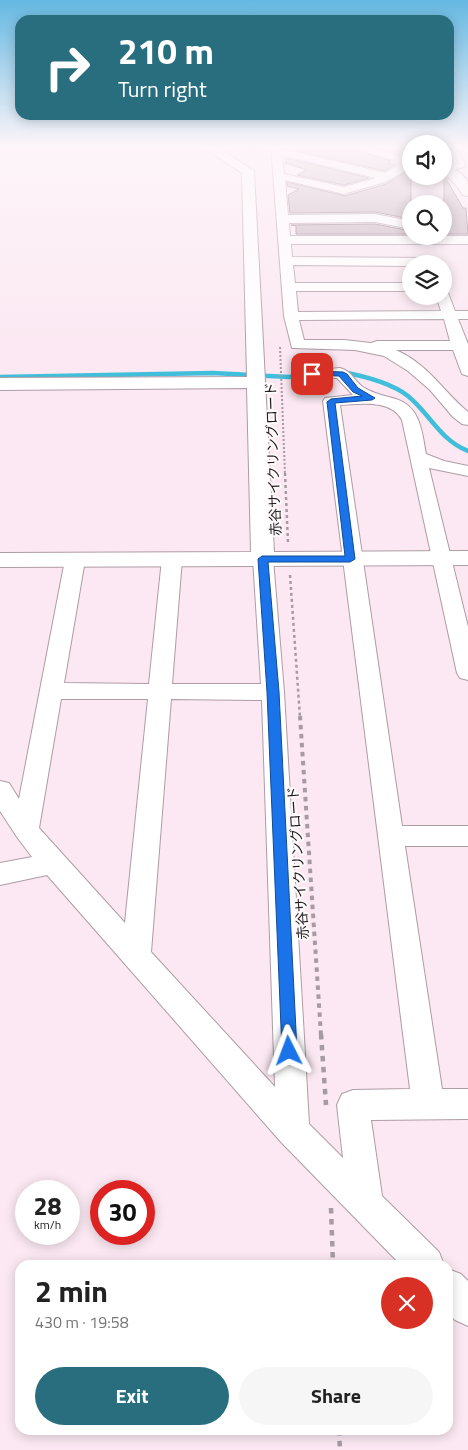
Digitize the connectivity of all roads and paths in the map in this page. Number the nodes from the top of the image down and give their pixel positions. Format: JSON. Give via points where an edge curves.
{"nodes":[{"id":1,"x":249,"y":214,"type":"edge"},
{"id":2,"x":283,"y":214,"type":"edge"},
{"id":3,"x":283,"y":219,"type":"junction"},
{"id":4,"x":402,"y":223,"type":"edge"},
{"id":5,"x":402,"y":238,"type":"edge"},
{"id":6,"x":452,"y":239,"type":"edge"},
{"id":7,"x":285,"y":240,"type":"junction"},
{"id":8,"x":468,"y":240,"type":"edge"},
{"id":9,"x":286,"y":261,"type":"junction"},
{"id":10,"x":402,"y":263,"type":"edge"},
{"id":11,"x":288,"y":287,"type":"junction"},
{"id":12,"x":402,"y":287,"type":"edge"},
{"id":13,"x":446,"y":305,"type":"edge"},
{"id":14,"x":449,"y":315,"type":"junction"},
{"id":15,"x":468,"y":315,"type":"edge"},
{"id":16,"x":291,"y":316,"type":"junction"},
{"id":17,"x":280,"y":340,"type":"dead end"},
{"id":18,"x":461,"y":345,"type":"junction"},
{"id":19,"x":358,"y":346,"type":"junction"},
{"id":20,"x":312,"y":374,"type":"dead end"},
{"id":21,"x":255,"y":382,"type":"junction"},
{"id":22,"x":457,"y":383,"type":"edge"},
{"id":23,"x":0,"y":384,"type":"edge"},
{"id":24,"x":372,"y":398,"type":"junction"},
{"id":25,"x":468,"y":420,"type":"edge"},
{"id":26,"x":418,"y":457,"type":"junction"},
{"id":27,"x":468,"y":472,"type":"edge"},
{"id":28,"x":440,"y":558,"type":"junction"},
{"id":29,"x":468,"y":558,"type":"edge"},
{"id":30,"x":172,"y":559,"type":"junction"},
{"id":31,"x":262,"y":559,"type":"junction"},
{"id":32,"x":288,"y":559,"type":"junction"},
{"id":33,"x":350,"y":559,"type":"junction"},
{"id":34,"x":0,"y":560,"type":"edge"},
{"id":35,"x":75,"y":560,"type":"junction"},
{"id":36,"x":468,"y":673,"type":"edge"},
{"id":37,"x":52,"y":691,"type":"junction"},
{"id":38,"x":160,"y":692,"type":"junction"},
{"id":39,"x":273,"y":692,"type":"junction"},
{"id":40,"x":0,"y":790,"type":"edge"},
{"id":41,"x":26,"y":830,"type":"junction"},
{"id":42,"x":392,"y":836,"type":"junction"},
{"id":43,"x":468,"y":836,"type":"edge"},
{"id":44,"x":53,"y":862,"type":"junction"},
{"id":45,"x":0,"y":874,"type":"edge"},
{"id":46,"x":136,"y":955,"type":"junction"},
{"id":47,"x":428,"y":1103,"type":"junction"},
{"id":48,"x":468,"y":1104,"type":"edge"},
{"id":49,"x":326,"y":1110,"type":"dead end"},
{"id":50,"x":293,"y":1131,"type":"junction"},
{"id":51,"x":330,"y":1169,"type":"junction"},
{"id":52,"x":366,"y":1205,"type":"junction"},
{"id":53,"x":333,"y":1260,"type":"edge"},
{"id":54,"x":421,"y":1260,"type":"edge"},
{"id":55,"x":453,"y":1292,"type":"edge"},
{"id":56,"x":468,"y":1307,"type":"edge"},
{"id":57,"x":339,"y":1435,"type":"edge"},
{"id":58,"x":340,"y":1450,"type":"edge"}],
"edges":[{"from":1,"to":21,"type":"street"},
{"from":2,"to":3,"type":"street"},
{"from":3,"to":4,"type":"street","via":[[375,218]]},
{"from":3,"to":7,"type":"street"},
{"from":5,"to":7,"type":"street"},
{"from":6,"to":8,"type":"street"},
{"from":7,"to":9,"type":"street"},
{"from":9,"to":10,"type":"street"},
{"from":9,"to":11,"type":"street"},
{"from":11,"to":12,"type":"street"},
{"from":11,"to":16,"type":"street"},
{"from":13,"to":14,"type":"street"},
{"from":14,"to":15,"type":"street"},
{"from":14,"to":16,"type":"street"},
{"from":14,"to":18,"type":"street"},
{"from":16,"to":19,"type":"street","via":[[297,345]]},
{"from":17,"to":32,"type":"path","name":"赤谷サイクリングロード"},
{"from":18,"to":19,"type":"street"},
{"from":18,"to":22,"type":"street"},
{"from":19,"to":22,"type":"street","via":[[389,353],[412,366]]},
{"from":20,"to":24,"type":"street","via":[[340,373],[356,390]]},
{"from":21,"to":23,"type":"street"},
{"from":21,"to":31,"type":"street"},
{"from":22,"to":25,"type":"street","via":[[462,416]]},
{"from":24,"to":26,"type":"street","via":[[402,407],[412,426]]},
{"from":24,"to":33,"type":"street","via":[[331,402]]},
{"from":26,"to":27,"type":"street"},
{"from":26,"to":28,"type":"street"},
{"from":28,"to":29,"type":"street"},
{"from":28,"to":33,"type":"street"},
{"from":28,"to":36,"type":"street"},
{"from":30,"to":31,"type":"street"},
{"from":30,"to":35,"type":"street"},
{"from":30,"to":38,"type":"street"},
{"from":31,"to":32,"type":"street"},
{"from":31,"to":39,"type":"street"},
{"from":32,"to":33,"type":"street"},
{"from":32,"to":49,"type":"path","name":"赤谷サイクリングロード"},
{"from":33,"to":42,"type":"street"},
{"from":34,"to":35,"type":"street"},
{"from":35,"to":37,"type":"street"},
{"from":37,"to":38,"type":"street"},
{"from":37,"to":41,"type":"street"},
{"from":38,"to":39,"type":"street"},
{"from":38,"to":46,"type":"street"},
{"from":39,"to":50,"type":"street"},
{"from":40,"to":41,"type":"street"},
{"from":41,"to":44,"type":"street"},
{"from":42,"to":43,"type":"street"},
{"from":42,"to":47,"type":"street"},
{"from":44,"to":45,"type":"street"},
{"from":44,"to":46,"type":"street"},
{"from":46,"to":50,"type":"street"},
{"from":47,"to":48,"type":"street"},
{"from":47,"to":52,"type":"street","via":[[353,1104]]},
{"from":50,"to":51,"type":"street"},
{"from":51,"to":52,"type":"street"},
{"from":51,"to":53,"type":"path"},
{"from":52,"to":54,"type":"street"},
{"from":55,"to":56,"type":"street"},
{"from":57,"to":58,"type":"path"}]}
